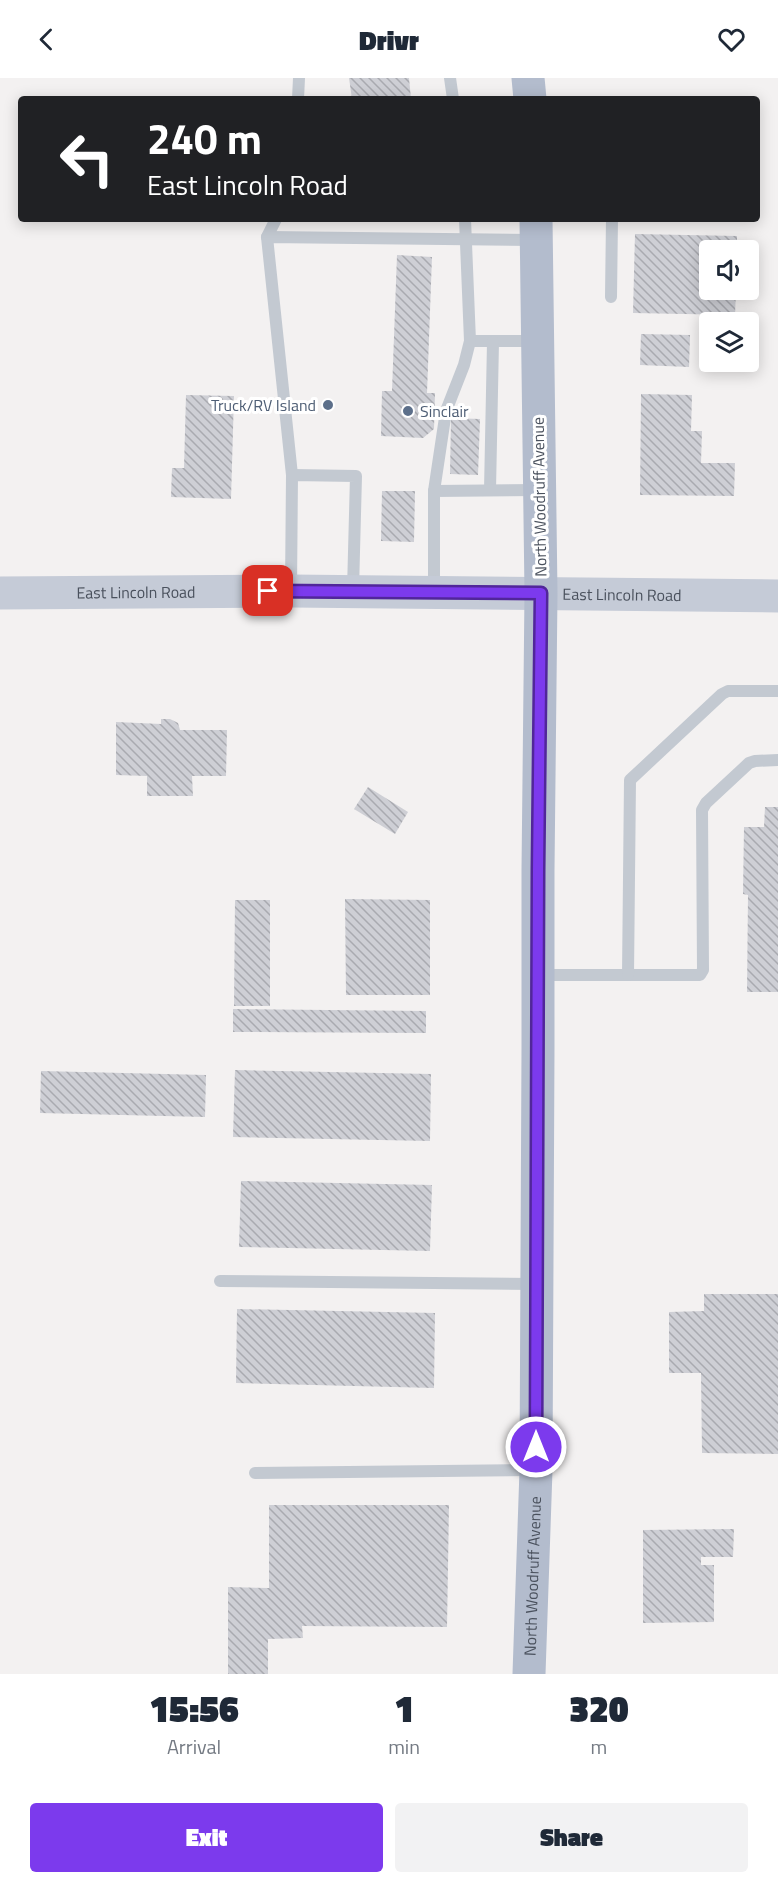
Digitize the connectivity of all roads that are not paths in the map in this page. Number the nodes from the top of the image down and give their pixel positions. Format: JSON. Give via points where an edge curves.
{"nodes":[{"id":1,"x":299,"y":78,"type":"edge"},
{"id":2,"x":450,"y":78,"type":"edge"},
{"id":3,"x":528,"y":78,"type":"edge"},
{"id":4,"x":298,"y":96,"type":"edge"},
{"id":5,"x":453,"y":96,"type":"edge"},
{"id":6,"x":530,"y":96,"type":"edge"},
{"id":7,"x":274,"y":222,"type":"edge"},
{"id":8,"x":465,"y":222,"type":"edge"},
{"id":9,"x":612,"y":222,"type":"edge"},
{"id":10,"x":537,"y":230,"type":"edge"},
{"id":11,"x":267,"y":237,"type":"junction"},
{"id":12,"x":467,"y":238,"type":"junction"},
{"id":13,"x":610,"y":297,"type":"dead end"},
{"id":14,"x":470,"y":341,"type":"junction"},
{"id":15,"x":538,"y":341,"type":"junction"},
{"id":16,"x":493,"y":342,"type":"junction"},
{"id":17,"x":292,"y":475,"type":"junction"},
{"id":18,"x":434,"y":490,"type":"junction"},
{"id":19,"x":490,"y":490,"type":"junction"},
{"id":20,"x":539,"y":490,"type":"junction"},
{"id":21,"x":291,"y":591,"type":"junction"},
{"id":22,"x":353,"y":591,"type":"junction"},
{"id":23,"x":435,"y":592,"type":"junction"},
{"id":24,"x":0,"y":593,"type":"edge"},
{"id":25,"x":541,"y":593,"type":"junction"},
{"id":26,"x":778,"y":596,"type":"edge"},
{"id":27,"x":778,"y":691,"type":"edge"},
{"id":28,"x":778,"y":760,"type":"edge"},
{"id":29,"x":538,"y":975,"type":"junction"},
{"id":30,"x":628,"y":975,"type":"junction"},
{"id":31,"x":220,"y":1281,"type":"dead end"},
{"id":32,"x":536,"y":1284,"type":"junction"},
{"id":33,"x":536,"y":1470,"type":"junction"},
{"id":34,"x":255,"y":1473,"type":"dead end"},
{"id":35,"x":529,"y":1674,"type":"edge"}],
"edges":[{"from":1,"to":4,"type":"lane"},
{"from":2,"to":5,"type":"lane"},
{"from":3,"to":6,"type":"main road"},
{"from":7,"to":11,"type":"lane"},
{"from":8,"to":12,"type":"lane"},
{"from":9,"to":13,"type":"lane"},
{"from":10,"to":12,"type":"lane"},
{"from":10,"to":15,"type":"main road","name":"North Woodruff Avenue"},
{"from":11,"to":12,"type":"lane"},
{"from":11,"to":17,"type":"lane"},
{"from":12,"to":14,"type":"lane"},
{"from":14,"to":16,"type":"lane"},
{"from":14,"to":18,"type":"lane","via":[[446,411]]},
{"from":15,"to":16,"type":"lane"},
{"from":15,"to":20,"type":"main road","name":"North Woodruff Avenue"},
{"from":16,"to":19,"type":"lane"},
{"from":17,"to":21,"type":"lane"},
{"from":17,"to":22,"type":"lane","via":[[356,476]]},
{"from":18,"to":19,"type":"lane"},
{"from":18,"to":23,"type":"lane"},
{"from":19,"to":20,"type":"lane"},
{"from":20,"to":25,"type":"main road","name":"North Woodruff Avenue"},
{"from":21,"to":22,"type":"main road","name":"East Lincoln Road"},
{"from":21,"to":24,"type":"main road","name":"East Lincoln Road"},
{"from":22,"to":23,"type":"main road","name":"East Lincoln Road"},
{"from":23,"to":25,"type":"main road","name":"East Lincoln Road"},
{"from":25,"to":26,"type":"main road","name":"East Lincoln Road"},
{"from":25,"to":29,"type":"main road","name":"North Woodruff Avenue"},
{"from":27,"to":30,"type":"lane","via":[[723,694],[630,780]]},
{"from":28,"to":30,"type":"lane","via":[[748,763],[702,810],[700,975]]},
{"from":29,"to":30,"type":"lane"},
{"from":29,"to":32,"type":"main road","name":"North Woodruff Avenue"},
{"from":31,"to":32,"type":"lane"},
{"from":32,"to":33,"type":"main road","name":"North Woodruff Avenue"},
{"from":33,"to":34,"type":"lane"},
{"from":33,"to":35,"type":"main road","name":"North Woodruff Avenue"}]}
